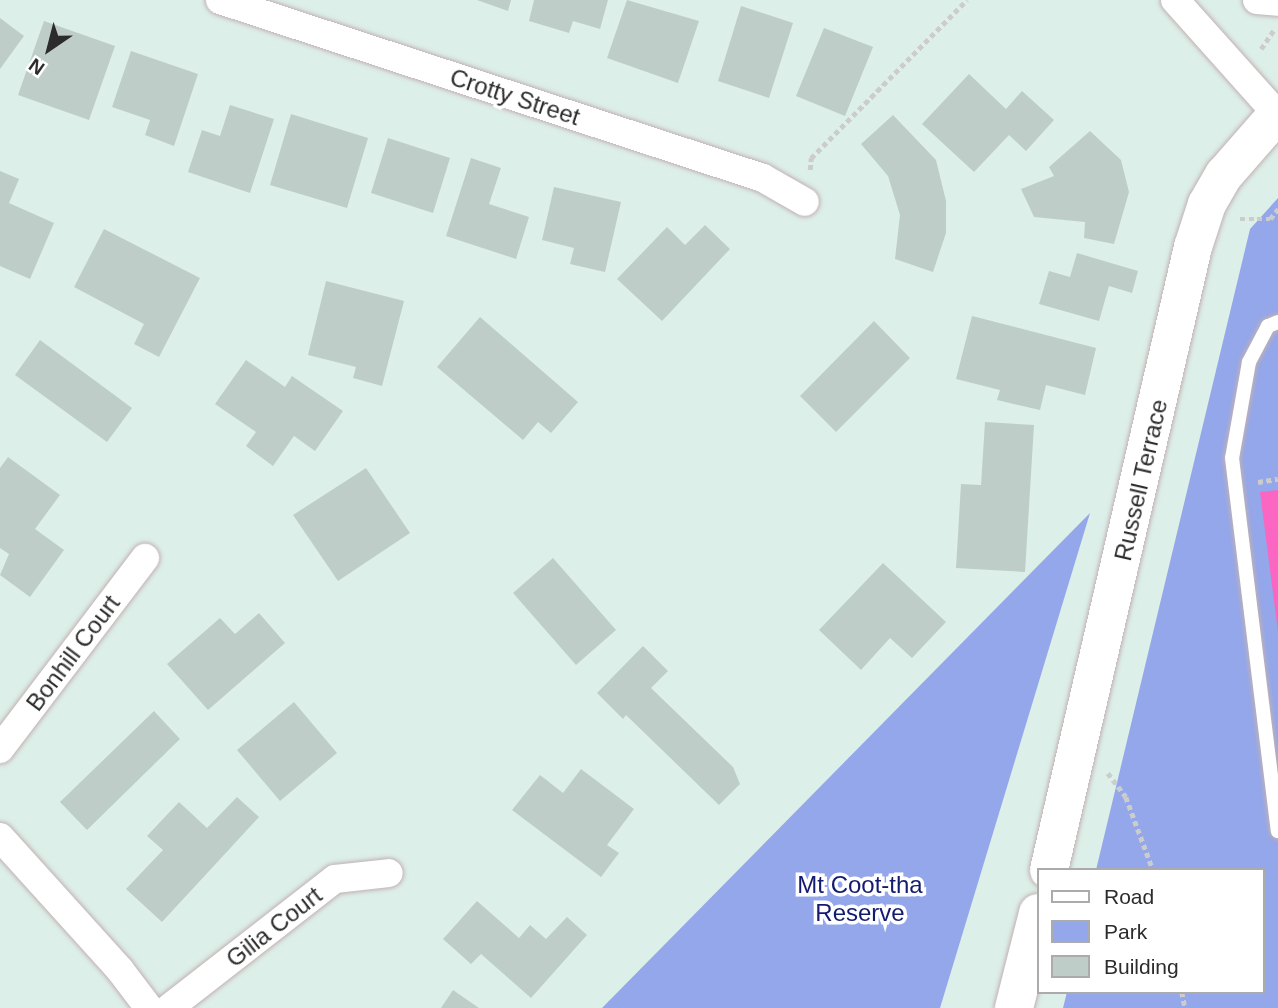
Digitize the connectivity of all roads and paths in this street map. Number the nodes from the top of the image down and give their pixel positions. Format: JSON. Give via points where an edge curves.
{"nodes":[{"id":1,"x":220,"y":0,"type":"edge"},
{"id":2,"x":967,"y":0,"type":"edge"},
{"id":3,"x":1175,"y":0,"type":"edge"},
{"id":4,"x":1257,"y":0,"type":"edge"},
{"id":5,"x":1278,"y":2,"type":"edge"},
{"id":6,"x":1278,"y":24,"type":"edge"},
{"id":7,"x":1256,"y":56,"type":"dead end"},
{"id":8,"x":1278,"y":113,"type":"edge"},
{"id":9,"x":805,"y":202,"type":"joint"},
{"id":10,"x":1278,"y":209,"type":"edge"},
{"id":11,"x":1236,"y":219,"type":"dead end"},
{"id":12,"x":1278,"y":322,"type":"edge"},
{"id":13,"x":145,"y":558,"type":"dead end"},
{"id":14,"x":1084,"y":731,"type":"junction"},
{"id":15,"x":0,"y":749,"type":"edge"},
{"id":16,"x":1278,"y":831,"type":"edge"},
{"id":17,"x":0,"y":837,"type":"edge"},
{"id":18,"x":1050,"y":868,"type":"edge"},
{"id":19,"x":1152,"y":868,"type":"edge"},
{"id":20,"x":389,"y":873,"type":"dead end"},
{"id":21,"x":1036,"y":922,"type":"edge"},
{"id":22,"x":149,"y":1008,"type":"edge"},
{"id":23,"x":169,"y":1008,"type":"edge"},
{"id":24,"x":1014,"y":1008,"type":"edge"}],
"edges":[{"from":1,"to":9,"type":"street","name":"Crotty Street","via":[[763,178]]},
{"from":2,"to":9,"type":"path","via":[[811,158]]},
{"from":3,"to":8,"type":"street"},
{"from":4,"to":5,"type":"street"},
{"from":6,"to":7,"type":"path"},
{"from":8,"to":14,"type":"main road","name":"Russell Terrace","via":[[1224,175],[1207,204],[1193,247]]},
{"from":10,"to":11,"type":"path","via":[[1270,219]]},
{"from":12,"to":16,"type":"lane","via":[[1268,326],[1249,362],[1232,458]]},
{"from":13,"to":15,"type":"street","name":"Bonhill Court"},
{"from":14,"to":18,"type":"main road","name":"Russell Terrace"},
{"from":14,"to":19,"type":"path","via":[[1101,765],[1126,797]]},
{"from":17,"to":22,"type":"street","via":[[104,951]]},
{"from":20,"to":23,"type":"street","name":"Gilia Court","via":[[335,879]]},
{"from":21,"to":24,"type":"main road"}]}
